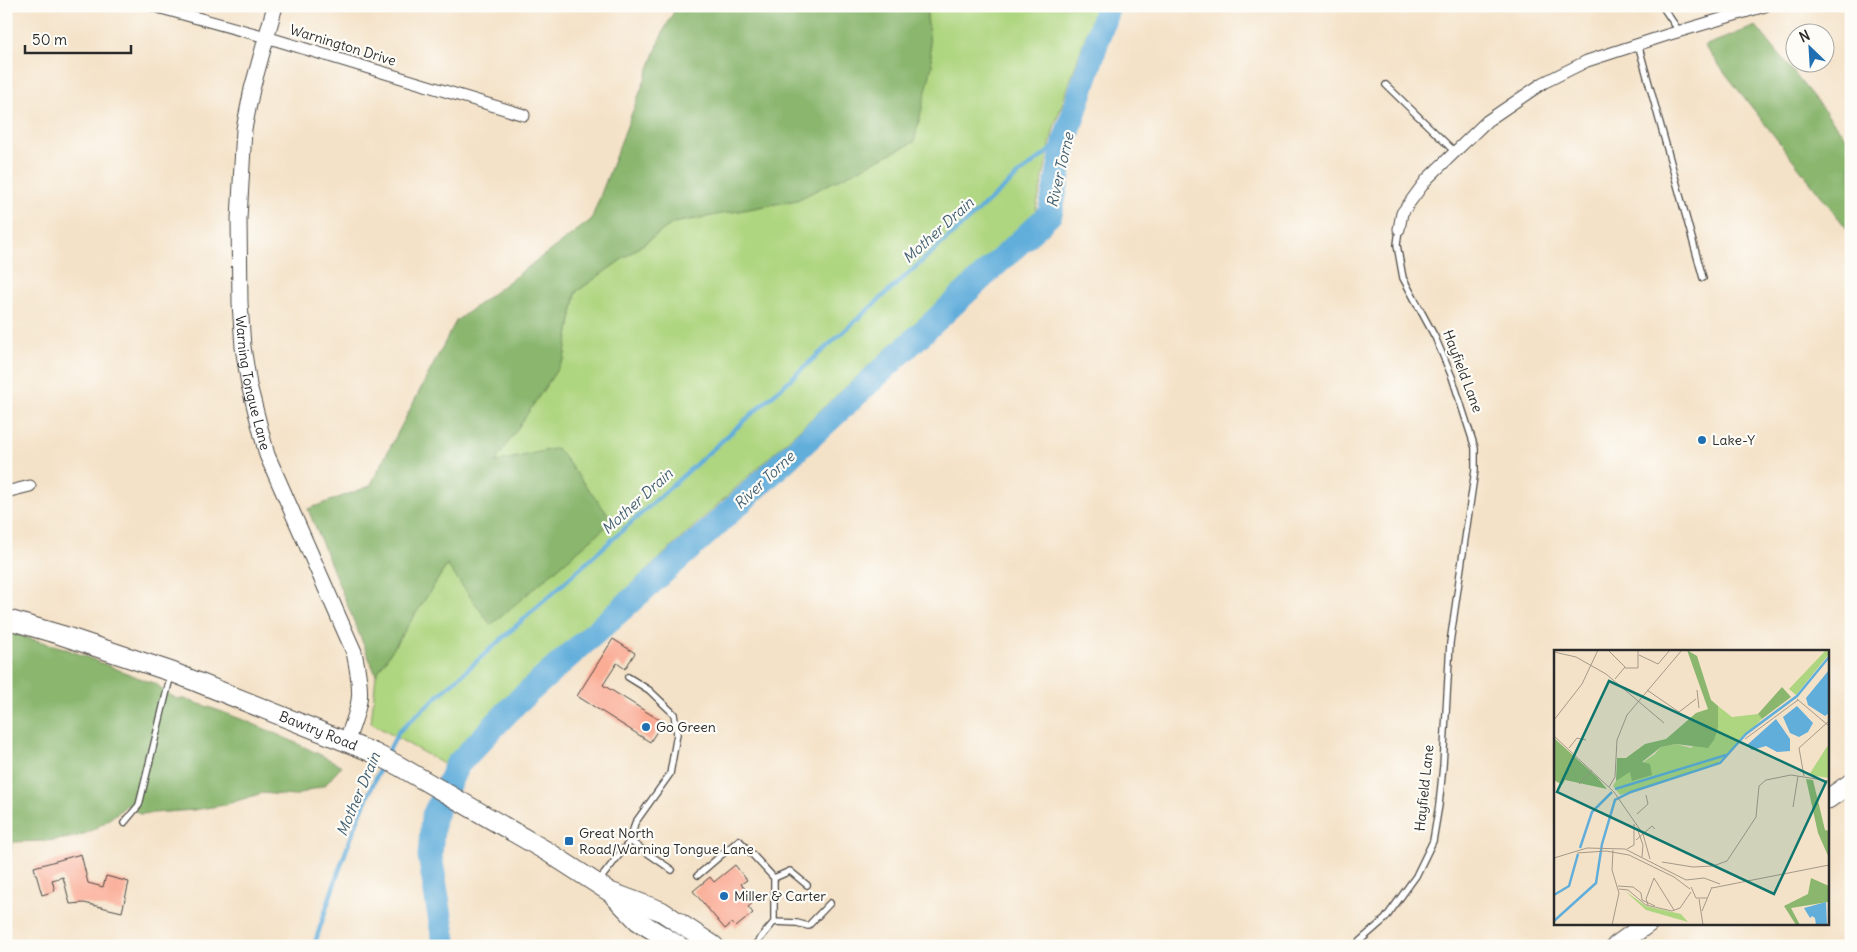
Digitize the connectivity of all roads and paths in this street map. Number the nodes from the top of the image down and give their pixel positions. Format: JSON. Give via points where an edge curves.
{"nodes":[{"id":1,"x":154,"y":6,"type":"edge"},
{"id":2,"x":275,"y":6,"type":"edge"},
{"id":3,"x":1662,"y":6,"type":"edge"},
{"id":4,"x":1765,"y":6,"type":"edge"},
{"id":5,"x":1679,"y":31,"type":"junction"},
{"id":6,"x":266,"y":37,"type":"junction"},
{"id":7,"x":1638,"y":44,"type":"junction"},
{"id":8,"x":1386,"y":85,"type":"dead end"},
{"id":9,"x":524,"y":115,"type":"dead end"},
{"id":10,"x":1455,"y":152,"type":"junction"},
{"id":11,"x":1399,"y":229,"type":"joint"},
{"id":12,"x":1703,"y":278,"type":"dead end"},
{"id":13,"x":30,"y":486,"type":"dead end"},
{"id":14,"x":6,"y":492,"type":"edge"},
{"id":15,"x":6,"y":619,"type":"edge"},
{"id":16,"x":172,"y":672,"type":"junction"},
{"id":17,"x":628,"y":677,"type":"dead end"},
{"id":18,"x":346,"y":742,"type":"junction"},
{"id":19,"x":1851,"y":783,"type":"edge"},
{"id":20,"x":1830,"y":798,"type":"edge"},
{"id":21,"x":124,"y":823,"type":"dead end"},
{"id":22,"x":630,"y":841,"type":"junction"},
{"id":23,"x":672,"y":870,"type":"dead end"},
{"id":24,"x":698,"y":875,"type":"dead end"},
{"id":25,"x":774,"y":878,"type":"junction"},
{"id":26,"x":806,"y":885,"type":"dead end"},
{"id":27,"x":603,"y":887,"type":"junction"},
{"id":28,"x":830,"y":903,"type":"dead end"},
{"id":29,"x":638,"y":921,"type":"junction"},
{"id":30,"x":774,"y":922,"type":"junction"},
{"id":31,"x":1647,"y":924,"type":"edge"},
{"id":32,"x":655,"y":946,"type":"edge"},
{"id":33,"x":678,"y":946,"type":"edge"},
{"id":34,"x":714,"y":946,"type":"edge"},
{"id":35,"x":754,"y":946,"type":"edge"},
{"id":36,"x":1354,"y":946,"type":"edge"},
{"id":37,"x":1616,"y":946,"type":"edge"}],
"edges":[{"from":1,"to":6,"type":"street","name":"Warnington Drive"},
{"from":2,"to":6,"type":"street","name":"Warning Tongue Lane"},
{"from":3,"to":5,"type":"lane"},
{"from":4,"to":5,"type":"street","name":"Hayfield Lane"},
{"from":5,"to":7,"type":"street","name":"Hayfield Lane"},
{"from":6,"to":9,"type":"street","name":"Warnington Drive"},
{"from":6,"to":18,"type":"street","name":"Warning Tongue Lane","via":[[243,138],[239,219],[243,347],[249,385],[268,455],[354,652],[361,694]]},
{"from":7,"to":10,"type":"street","name":"Hayfield Lane","via":[[1587,61],[1543,83],[1487,121]]},
{"from":7,"to":12,"type":"lane"},
{"from":8,"to":10,"type":"lane"},
{"from":10,"to":11,"type":"street","name":"Hayfield Lane","via":[[1427,179],[1402,213]]},
{"from":11,"to":36,"type":"lane","name":"Hayfield Lane","via":[[1397,245],[1402,278],[1435,337],[1452,377],[1475,448],[1475,470],[1450,643],[1439,805],[1433,841],[1416,876],[1385,919]]},
{"from":13,"to":14,"type":"street"},
{"from":15,"to":16,"type":"highway","name":"Bawtry Road"},
{"from":16,"to":18,"type":"highway","name":"Bawtry Road"},
{"from":16,"to":21,"type":"lane","via":[[139,805]]},
{"from":17,"to":22,"type":"lane","via":[[649,690],[674,714],[677,734],[670,774],[635,823]]},
{"from":18,"to":27,"type":"highway","name":"Bawtry Road","via":[[424,780]]},
{"from":19,"to":20,"type":"highway"},
{"from":22,"to":23,"type":"lane"},
{"from":22,"to":27,"type":"lane"},
{"from":24,"to":25,"type":"lane","via":[[739,840]]},
{"from":25,"to":26,"type":"lane","via":[[790,871]]},
{"from":25,"to":30,"type":"lane"},
{"from":27,"to":29,"type":"highway","name":"Bawtry Road"},
{"from":27,"to":34,"type":"highway","name":"Bawtry Road","via":[[661,912]]},
{"from":28,"to":30,"type":"lane","via":[[808,926]]},
{"from":29,"to":32,"type":"highway"},
{"from":29,"to":33,"type":"highway","name":"Bawtry Road"},
{"from":30,"to":35,"type":"lane"},
{"from":31,"to":37,"type":"highway"}]}
